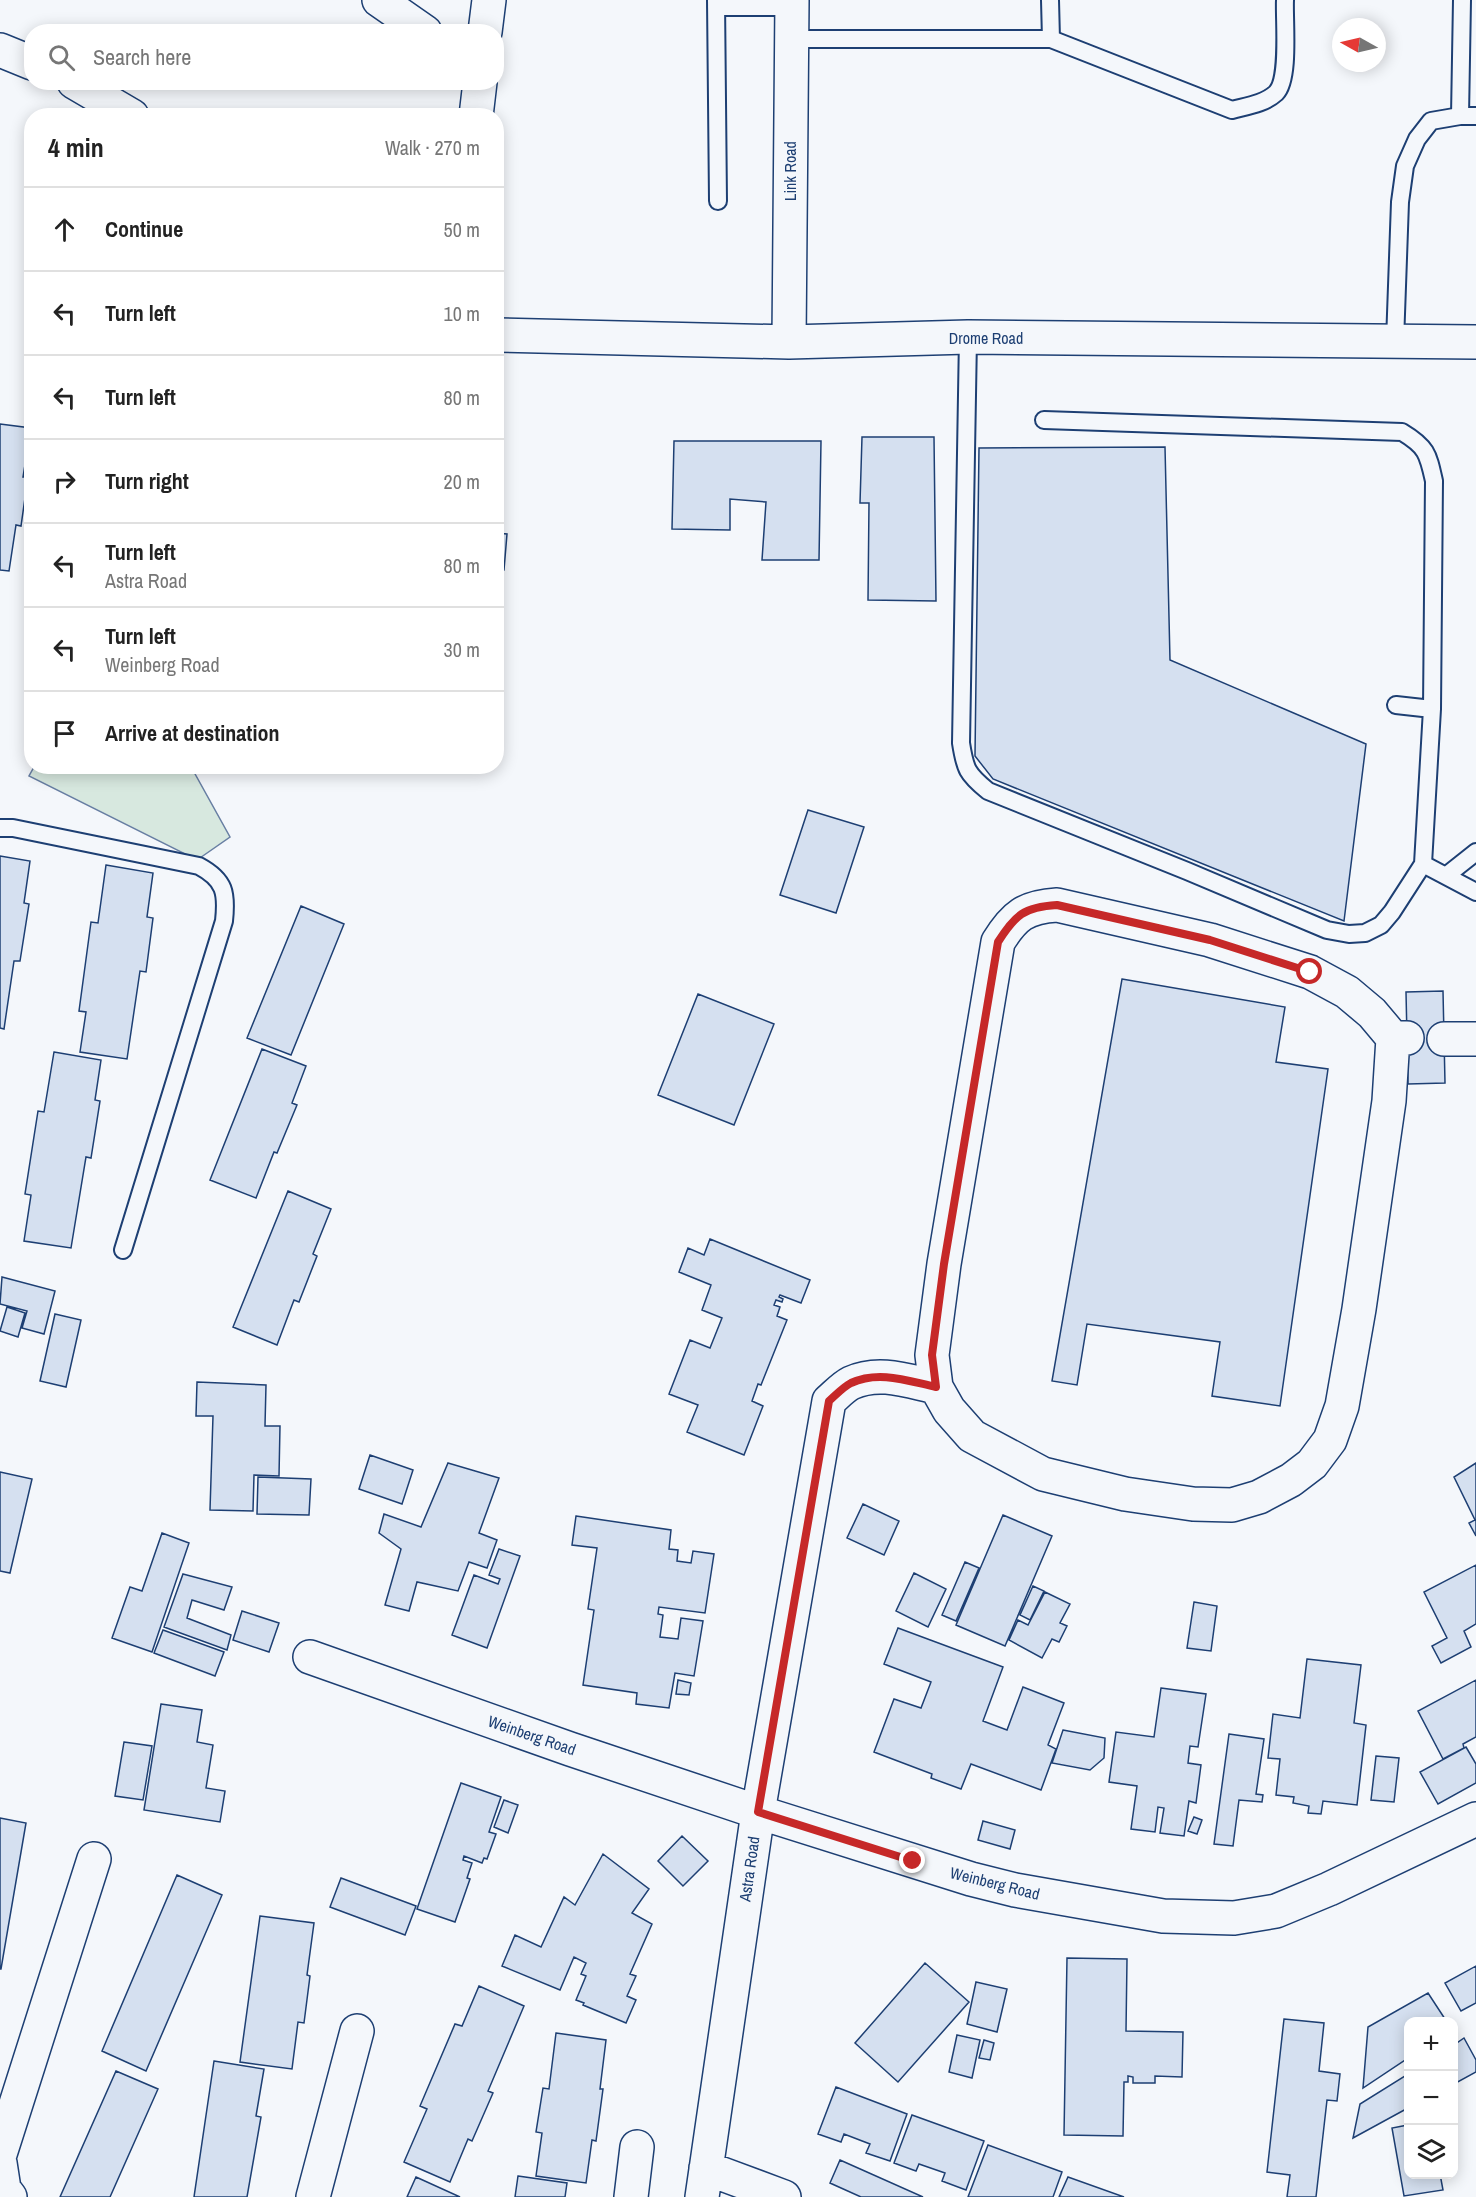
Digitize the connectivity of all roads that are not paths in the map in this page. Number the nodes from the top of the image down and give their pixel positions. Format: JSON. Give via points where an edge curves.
{"nodes":[{"id":1,"x":379,"y":0,"type":"edge"},
{"id":2,"x":489,"y":0,"type":"edge"},
{"id":3,"x":1050,"y":0,"type":"edge"},
{"id":4,"x":1285,"y":0,"type":"edge"},
{"id":5,"x":1462,"y":0,"type":"edge"},
{"id":6,"x":716,"y":4,"type":"edge"},
{"id":7,"x":791,"y":15,"type":"edge"},
{"id":8,"x":414,"y":24,"type":"edge"},
{"id":9,"x":486,"y":24,"type":"edge"},
{"id":10,"x":1051,"y":39,"type":"junction"},
{"id":11,"x":0,"y":50,"type":"edge"},
{"id":12,"x":24,"y":60,"type":"edge"},
{"id":13,"x":88,"y":90,"type":"edge"},
{"id":14,"x":479,"y":90,"type":"edge"},
{"id":15,"x":118,"y":108,"type":"edge"},
{"id":16,"x":477,"y":108,"type":"edge"},
{"id":17,"x":1468,"y":116,"type":"edge"},
{"id":18,"x":718,"y":201,"type":"dead end"},
{"id":19,"x":504,"y":336,"type":"edge"},
{"id":20,"x":968,"y":337,"type":"junction"},
{"id":21,"x":789,"y":342,"type":"junction"},
{"id":22,"x":1395,"y":342,"type":"junction"},
{"id":23,"x":1476,"y":342,"type":"edge"},
{"id":24,"x":1044,"y":420,"type":"dead end"},
{"id":25,"x":1396,"y":705,"type":"dead end"},
{"id":26,"x":1432,"y":709,"type":"junction"},
{"id":27,"x":0,"y":828,"type":"edge"},
{"id":28,"x":1476,"y":852,"type":"edge"},
{"id":29,"x":1423,"y":864,"type":"junction"},
{"id":30,"x":1447,"y":875,"type":"junction"},
{"id":31,"x":1476,"y":892,"type":"edge"},
{"id":32,"x":1444,"y":1039,"type":"dead end"},
{"id":33,"x":1476,"y":1039,"type":"edge"},
{"id":34,"x":123,"y":1250,"type":"dead end"},
{"id":35,"x":936,"y":1387,"type":"junction"},
{"id":36,"x":310,"y":1657,"type":"dead end"},
{"id":37,"x":758,"y":1812,"type":"junction"},
{"id":38,"x":1476,"y":1819,"type":"edge"},
{"id":39,"x":94,"y":1859,"type":"dead end"},
{"id":40,"x":357,"y":2031,"type":"dead end"},
{"id":41,"x":637,"y":2147,"type":"dead end"},
{"id":42,"x":0,"y":2154,"type":"edge"},
{"id":43,"x":0,"y":2163,"type":"edge"},
{"id":44,"x":704,"y":2183,"type":"edge"},
{"id":45,"x":10,"y":2197,"type":"edge"},
{"id":46,"x":312,"y":2197,"type":"edge"},
{"id":47,"x":630,"y":2197,"type":"edge"},
{"id":48,"x":784,"y":2197,"type":"edge"}],
"edges":[{"from":1,"to":8,"type":"street"},
{"from":2,"to":9,"type":"street"},
{"from":3,"to":10,"type":"lane"},
{"from":4,"to":10,"type":"lane","via":[[1284,77],[1277,92],[1258,104],[1232,110]]},
{"from":5,"to":17,"type":"lane"},
{"from":6,"to":7,"type":"lane"},
{"from":6,"to":18,"type":"lane"},
{"from":7,"to":10,"type":"lane"},
{"from":7,"to":21,"type":"street","name":"Link Road"},
{"from":11,"to":12,"type":"street"},
{"from":13,"to":15,"type":"street"},
{"from":14,"to":16,"type":"street"},
{"from":17,"to":22,"type":"lane","via":[[1431,121],[1405,166]]},
{"from":19,"to":21,"type":"street","name":"Drome Road"},
{"from":20,"to":21,"type":"street","name":"Drome Road"},
{"from":20,"to":22,"type":"street","name":"Drome Road"},
{"from":20,"to":29,"type":"lane","via":[[962,743],[971,777],[988,791],[1327,930],[1365,933],[1381,925]]},
{"from":22,"to":23,"type":"street","name":"Drome Road"},
{"from":24,"to":26,"type":"lane","via":[[1402,432],[1419,442],[1429,458],[1434,481]]},
{"from":25,"to":26,"type":"lane"},
{"from":26,"to":29,"type":"lane"},
{"from":27,"to":34,"type":"lane","via":[[199,866],[223,885],[224,921]]},
{"from":28,"to":30,"type":"lane"},
{"from":29,"to":30,"type":"lane"},
{"from":30,"to":31,"type":"lane"},
{"from":32,"to":33,"type":"street"},
{"from":35,"to":35,"type":"street","via":[[932,1355],[946,1252],[998,942],[1010,922],[1037,906],[1057,905],[1210,940],[1310,972],[1347,992],[1400,1038],[1342,1406],[1330,1440],[1312,1464],[1291,1480],[1259,1497],[1232,1505],[1125,1494],[1043,1474],[972,1436],[949,1410]]},
{"from":35,"to":37,"type":"street","name":"Astra Road","via":[[893,1377],[869,1377],[850,1384],[829,1401]]},
{"from":36,"to":37,"type":"street","name":"Weinberg Road"},
{"from":37,"to":38,"type":"street","name":"Weinberg Road","via":[[1015,1890],[1163,1916],[1198,1918],[1234,1918],[1276,1911]]},
{"from":37,"to":44,"type":"street","name":"Astra Road"},
{"from":39,"to":42,"type":"street"},
{"from":40,"to":46,"type":"street"},
{"from":41,"to":47,"type":"street"},
{"from":43,"to":45,"type":"street","via":[[4,2189]]},
{"from":44,"to":48,"type":"street"}]}
